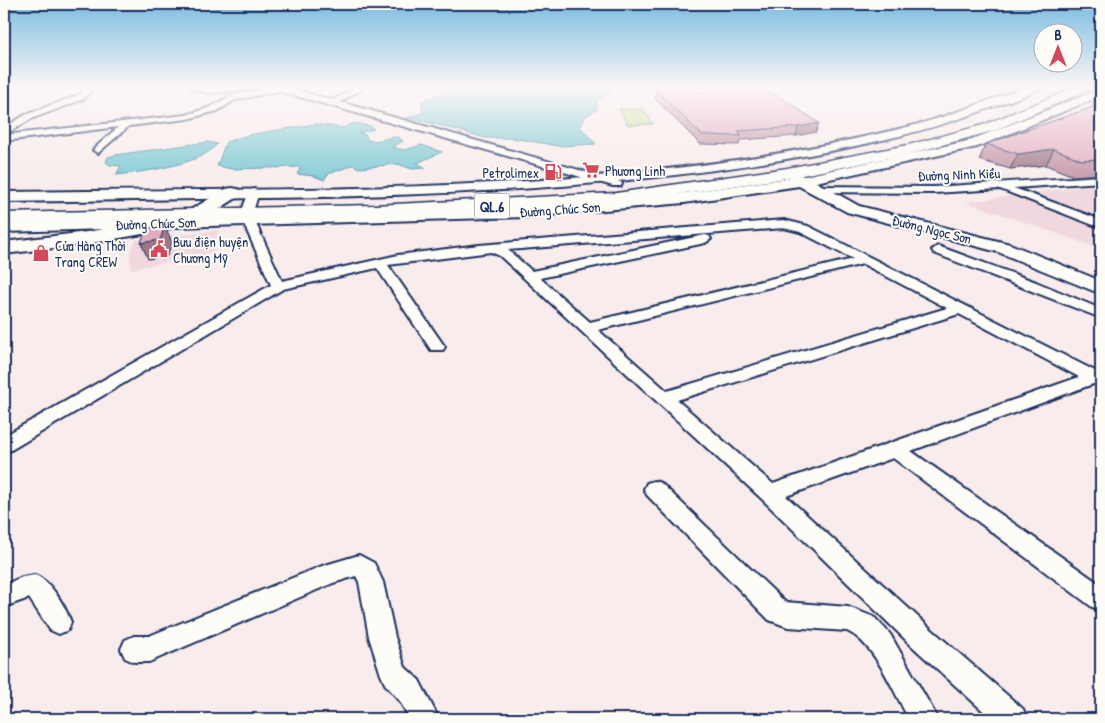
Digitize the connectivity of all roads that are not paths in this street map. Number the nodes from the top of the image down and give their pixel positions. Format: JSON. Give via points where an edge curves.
{"nodes":[{"id":1,"x":22,"y":121,"type":"edge"},
{"id":2,"x":154,"y":121,"type":"edge"},
{"id":3,"x":398,"y":121,"type":"edge"},
{"id":4,"x":938,"y":121,"type":"edge"},
{"id":5,"x":965,"y":121,"type":"edge"},
{"id":6,"x":1006,"y":121,"type":"edge"},
{"id":7,"x":1030,"y":121,"type":"edge"},
{"id":8,"x":126,"y":124,"type":"junction"},
{"id":9,"x":4,"y":132,"type":"edge"},
{"id":10,"x":4,"y":138,"type":"edge"},
{"id":11,"x":98,"y":150,"type":"dead end"},
{"id":12,"x":768,"y":162,"type":"junction"},
{"id":13,"x":599,"y":179,"type":"junction"},
{"id":14,"x":1101,"y":179,"type":"edge"},
{"id":15,"x":802,"y":181,"type":"junction"},
{"id":16,"x":617,"y":184,"type":"junction"},
{"id":17,"x":1001,"y":186,"type":"junction"},
{"id":18,"x":227,"y":196,"type":"junction"},
{"id":19,"x":4,"y":197,"type":"edge"},
{"id":20,"x":4,"y":203,"type":"edge"},
{"id":21,"x":250,"y":207,"type":"junction"},
{"id":22,"x":194,"y":216,"type":"junction"},
{"id":23,"x":4,"y":219,"type":"edge"},
{"id":24,"x":170,"y":222,"type":"junction"},
{"id":25,"x":776,"y":224,"type":"junction"},
{"id":26,"x":1101,"y":224,"type":"edge"},
{"id":27,"x":4,"y":227,"type":"edge"},
{"id":28,"x":4,"y":248,"type":"edge"},
{"id":29,"x":496,"y":249,"type":"junction"},
{"id":30,"x":938,"y":250,"type":"dead end"},
{"id":31,"x":865,"y":260,"type":"junction"},
{"id":32,"x":381,"y":264,"type":"junction"},
{"id":33,"x":530,"y":276,"type":"junction"},
{"id":34,"x":278,"y":286,"type":"junction"},
{"id":35,"x":1101,"y":288,"type":"edge"},
{"id":36,"x":960,"y":309,"type":"junction"},
{"id":37,"x":1101,"y":314,"type":"edge"},
{"id":38,"x":586,"y":328,"type":"junction"},
{"id":39,"x":437,"y":347,"type":"dead end"},
{"id":40,"x":1099,"y":378,"type":"edge"},
{"id":41,"x":663,"y":398,"type":"junction"},
{"id":42,"x":4,"y":445,"type":"edge"},
{"id":43,"x":896,"y":450,"type":"junction"},
{"id":44,"x":654,"y":489,"type":"dead end"},
{"id":45,"x":770,"y":494,"type":"junction"},
{"id":46,"x":4,"y":596,"type":"edge"},
{"id":47,"x":1101,"y":599,"type":"edge"},
{"id":48,"x":59,"y":622,"type":"dead end"},
{"id":49,"x":134,"y":649,"type":"dead end"},
{"id":50,"x":425,"y":719,"type":"edge"},
{"id":51,"x":924,"y":719,"type":"edge"},
{"id":52,"x":1014,"y":719,"type":"edge"}],
"edges":[{"from":1,"to":9,"type":"street"},
{"from":2,"to":8,"type":"street"},
{"from":3,"to":13,"type":"street"},
{"from":4,"to":13,"type":"street","name":"Đường Chúc Sơn","via":[[812,152]]},
{"from":5,"to":12,"type":"highway","name":"Đường Chúc Sơn","number":"QL.6","via":[[884,141]]},
{"from":6,"to":15,"type":"highway","name":"Đường Chúc Sơn","number":"QL.6"},
{"from":7,"to":15,"type":"street","name":"Đường Chúc Sơn","via":[[972,144]]},
{"from":8,"to":10,"type":"street"},
{"from":8,"to":11,"type":"street"},
{"from":12,"to":15,"type":"street","name":"Đường Ngọc Sơn"},
{"from":12,"to":16,"type":"highway","name":"Đường Chúc Sơn","number":"QL.6"},
{"from":13,"to":16,"type":"street"},
{"from":13,"to":21,"type":"street","name":"Đường Chúc Sơn","via":[[412,189]]},
{"from":14,"to":17,"type":"street","name":"Đường Ninh Kiều"},
{"from":15,"to":17,"type":"street","name":"Đường Ninh Kiều","via":[[934,190]]},
{"from":15,"to":21,"type":"highway","name":"Đường Chúc Sơn","number":"QL.6","via":[[502,205]]},
{"from":15,"to":35,"type":"street","name":"Đường Ngọc Sơn","via":[[858,210],[1004,248]]},
{"from":16,"to":21,"type":"highway","name":"Đường Chúc Sơn","number":"QL.6"},
{"from":17,"to":26,"type":"street"},
{"from":18,"to":19,"type":"street","name":"Đường Chúc Sơn"},
{"from":18,"to":20,"type":"highway","name":"Đường Chúc Sơn","number":"QL.6"},
{"from":18,"to":21,"type":"highway","name":"Đường Chúc Sơn","number":"QL.6"},
{"from":18,"to":22,"type":"main road"},
{"from":21,"to":22,"type":"highway","name":"Đường Chúc Sơn","number":"QL.6"},
{"from":21,"to":24,"type":"street","name":"Đường Chúc Sơn"},
{"from":21,"to":34,"type":"street"},
{"from":22,"to":23,"type":"highway","name":"Đường Chúc Sơn","number":"QL.6"},
{"from":22,"to":24,"type":"main road"},
{"from":24,"to":27,"type":"street","name":"Đường Chúc Sơn"},
{"from":24,"to":28,"type":"main road","via":[[106,235]]},
{"from":25,"to":29,"type":"street"},
{"from":25,"to":31,"type":"street","via":[[804,229]]},
{"from":25,"to":33,"type":"street"},
{"from":29,"to":32,"type":"street","via":[[407,258]]},
{"from":29,"to":33,"type":"street"},
{"from":30,"to":37,"type":"street"},
{"from":31,"to":36,"type":"street"},
{"from":31,"to":38,"type":"street"},
{"from":32,"to":34,"type":"street"},
{"from":32,"to":39,"type":"street"},
{"from":33,"to":38,"type":"street"},
{"from":34,"to":42,"type":"street"},
{"from":36,"to":40,"type":"street"},
{"from":36,"to":41,"type":"street"},
{"from":38,"to":41,"type":"street"},
{"from":40,"to":43,"type":"street"},
{"from":41,"to":45,"type":"street"},
{"from":43,"to":45,"type":"street"},
{"from":43,"to":47,"type":"street"},
{"from":44,"to":51,"type":"street","via":[[778,612],[848,619],[865,626],[881,643]]},
{"from":45,"to":52,"type":"street","via":[[921,637]]},
{"from":46,"to":48,"type":"street","via":[[35,586]]},
{"from":49,"to":50,"type":"street","via":[[149,649],[330,573],[359,565],[366,570],[371,582],[382,637],[394,675],[409,690]]}]}
